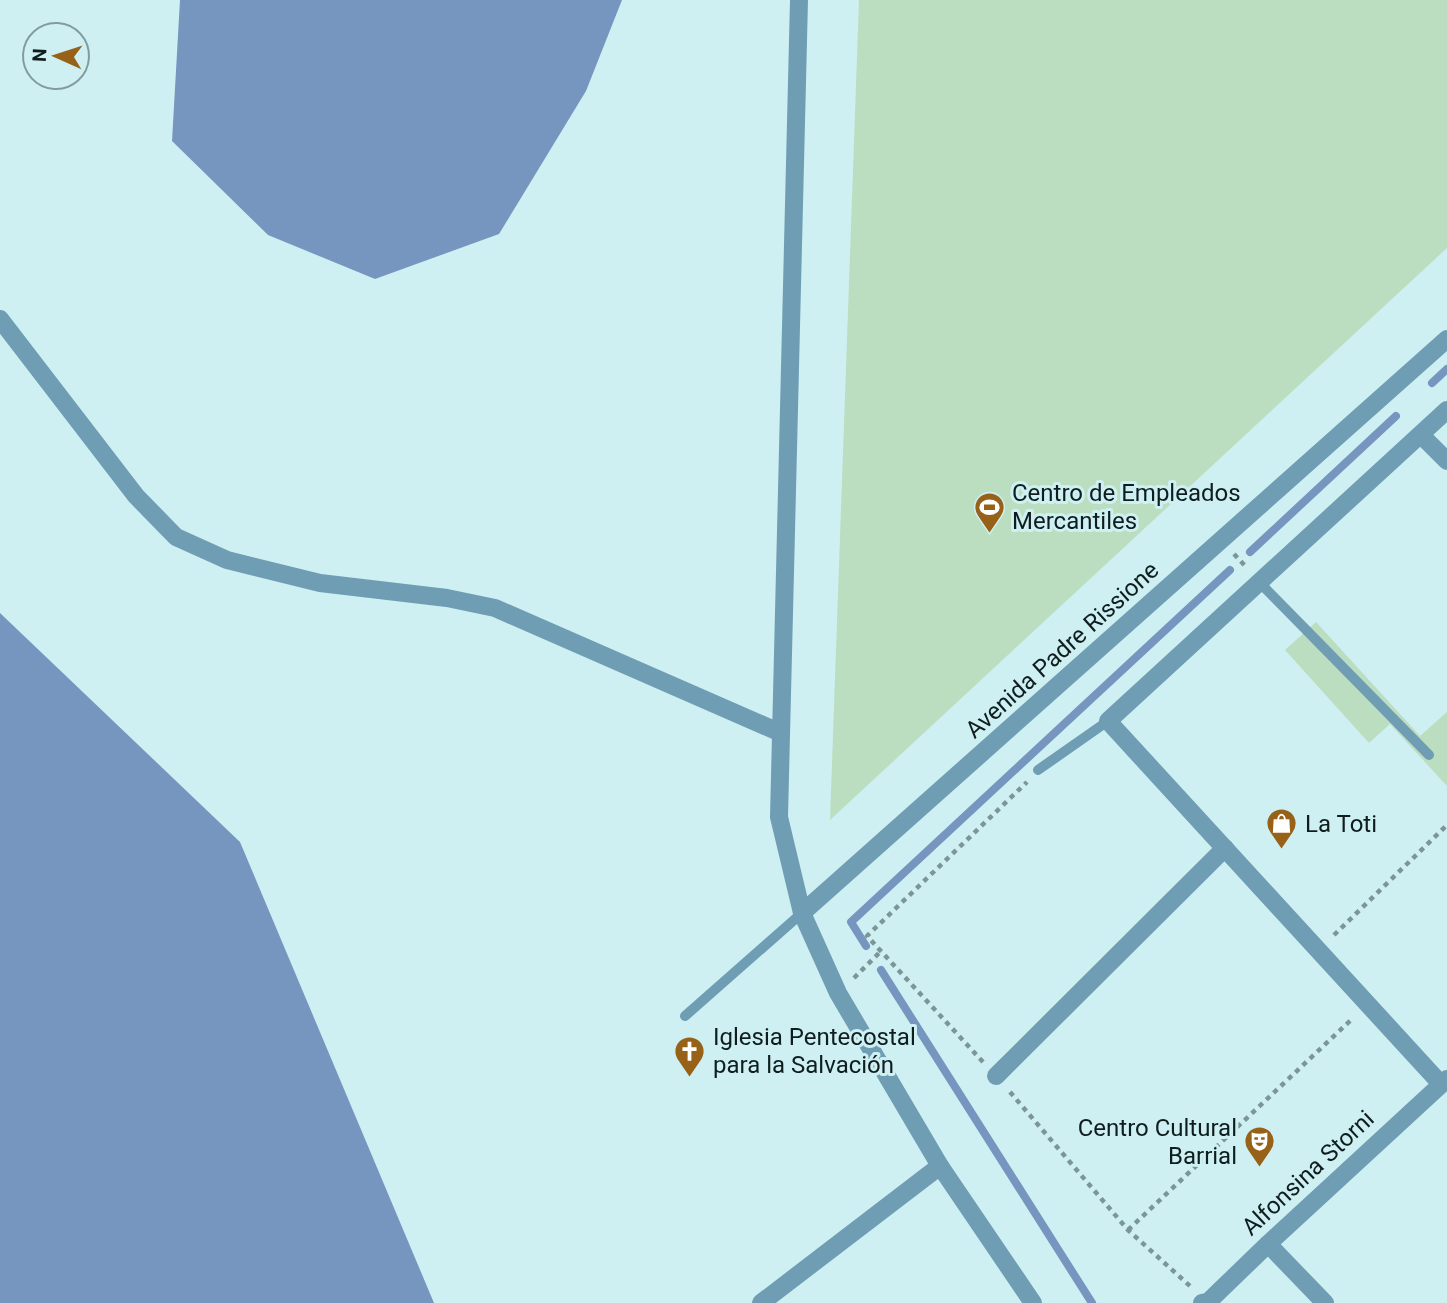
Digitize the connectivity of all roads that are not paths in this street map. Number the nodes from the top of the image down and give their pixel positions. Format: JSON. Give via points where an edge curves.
{"nodes":[{"id":1,"x":799,"y":0,"type":"edge"},
{"id":2,"x":0,"y":319,"type":"edge"},
{"id":3,"x":1447,"y":339,"type":"edge"},
{"id":4,"x":1447,"y":410,"type":"edge"},
{"id":5,"x":1422,"y":435,"type":"junction"},
{"id":6,"x":1447,"y":461,"type":"edge"},
{"id":7,"x":1259,"y":582,"type":"junction"},
{"id":8,"x":1108,"y":722,"type":"junction"},
{"id":9,"x":781,"y":733,"type":"junction"},
{"id":10,"x":1429,"y":755,"type":"dead end"},
{"id":11,"x":1038,"y":770,"type":"dead end"},
{"id":12,"x":1225,"y":848,"type":"junction"},
{"id":13,"x":802,"y":914,"type":"junction"},
{"id":14,"x":685,"y":1016,"type":"dead end"},
{"id":15,"x":996,"y":1076,"type":"dead end"},
{"id":16,"x":1444,"y":1081,"type":"edge"},
{"id":17,"x":940,"y":1166,"type":"junction"},
{"id":18,"x":1268,"y":1244,"type":"junction"},
{"id":19,"x":1030,"y":1302,"type":"edge"},
{"id":20,"x":761,"y":1303,"type":"edge"},
{"id":21,"x":1202,"y":1303,"type":"edge"},
{"id":22,"x":1325,"y":1303,"type":"edge"}],
"edges":[{"from":1,"to":9,"type":"street"},
{"from":2,"to":9,"type":"street","via":[[136,496],[176,537],[228,560],[320,583],[447,597],[495,608]]},
{"from":3,"to":13,"type":"street","name":"Avenida Padre Rissione"},
{"from":4,"to":5,"type":"street"},
{"from":5,"to":6,"type":"street"},
{"from":5,"to":7,"type":"street"},
{"from":7,"to":8,"type":"street"},
{"from":7,"to":10,"type":"lane"},
{"from":8,"to":11,"type":"lane"},
{"from":8,"to":12,"type":"street"},
{"from":9,"to":13,"type":"street","via":[[779,817]]},
{"from":12,"to":15,"type":"street"},
{"from":12,"to":16,"type":"street"},
{"from":13,"to":14,"type":"lane"},
{"from":13,"to":17,"type":"street","via":[[838,993]]},
{"from":16,"to":18,"type":"street","name":"Alfonsina Storni"},
{"from":17,"to":19,"type":"street"},
{"from":17,"to":20,"type":"street"},
{"from":18,"to":21,"type":"street","name":"Alfonsina Storni"},
{"from":18,"to":22,"type":"street"}]}
